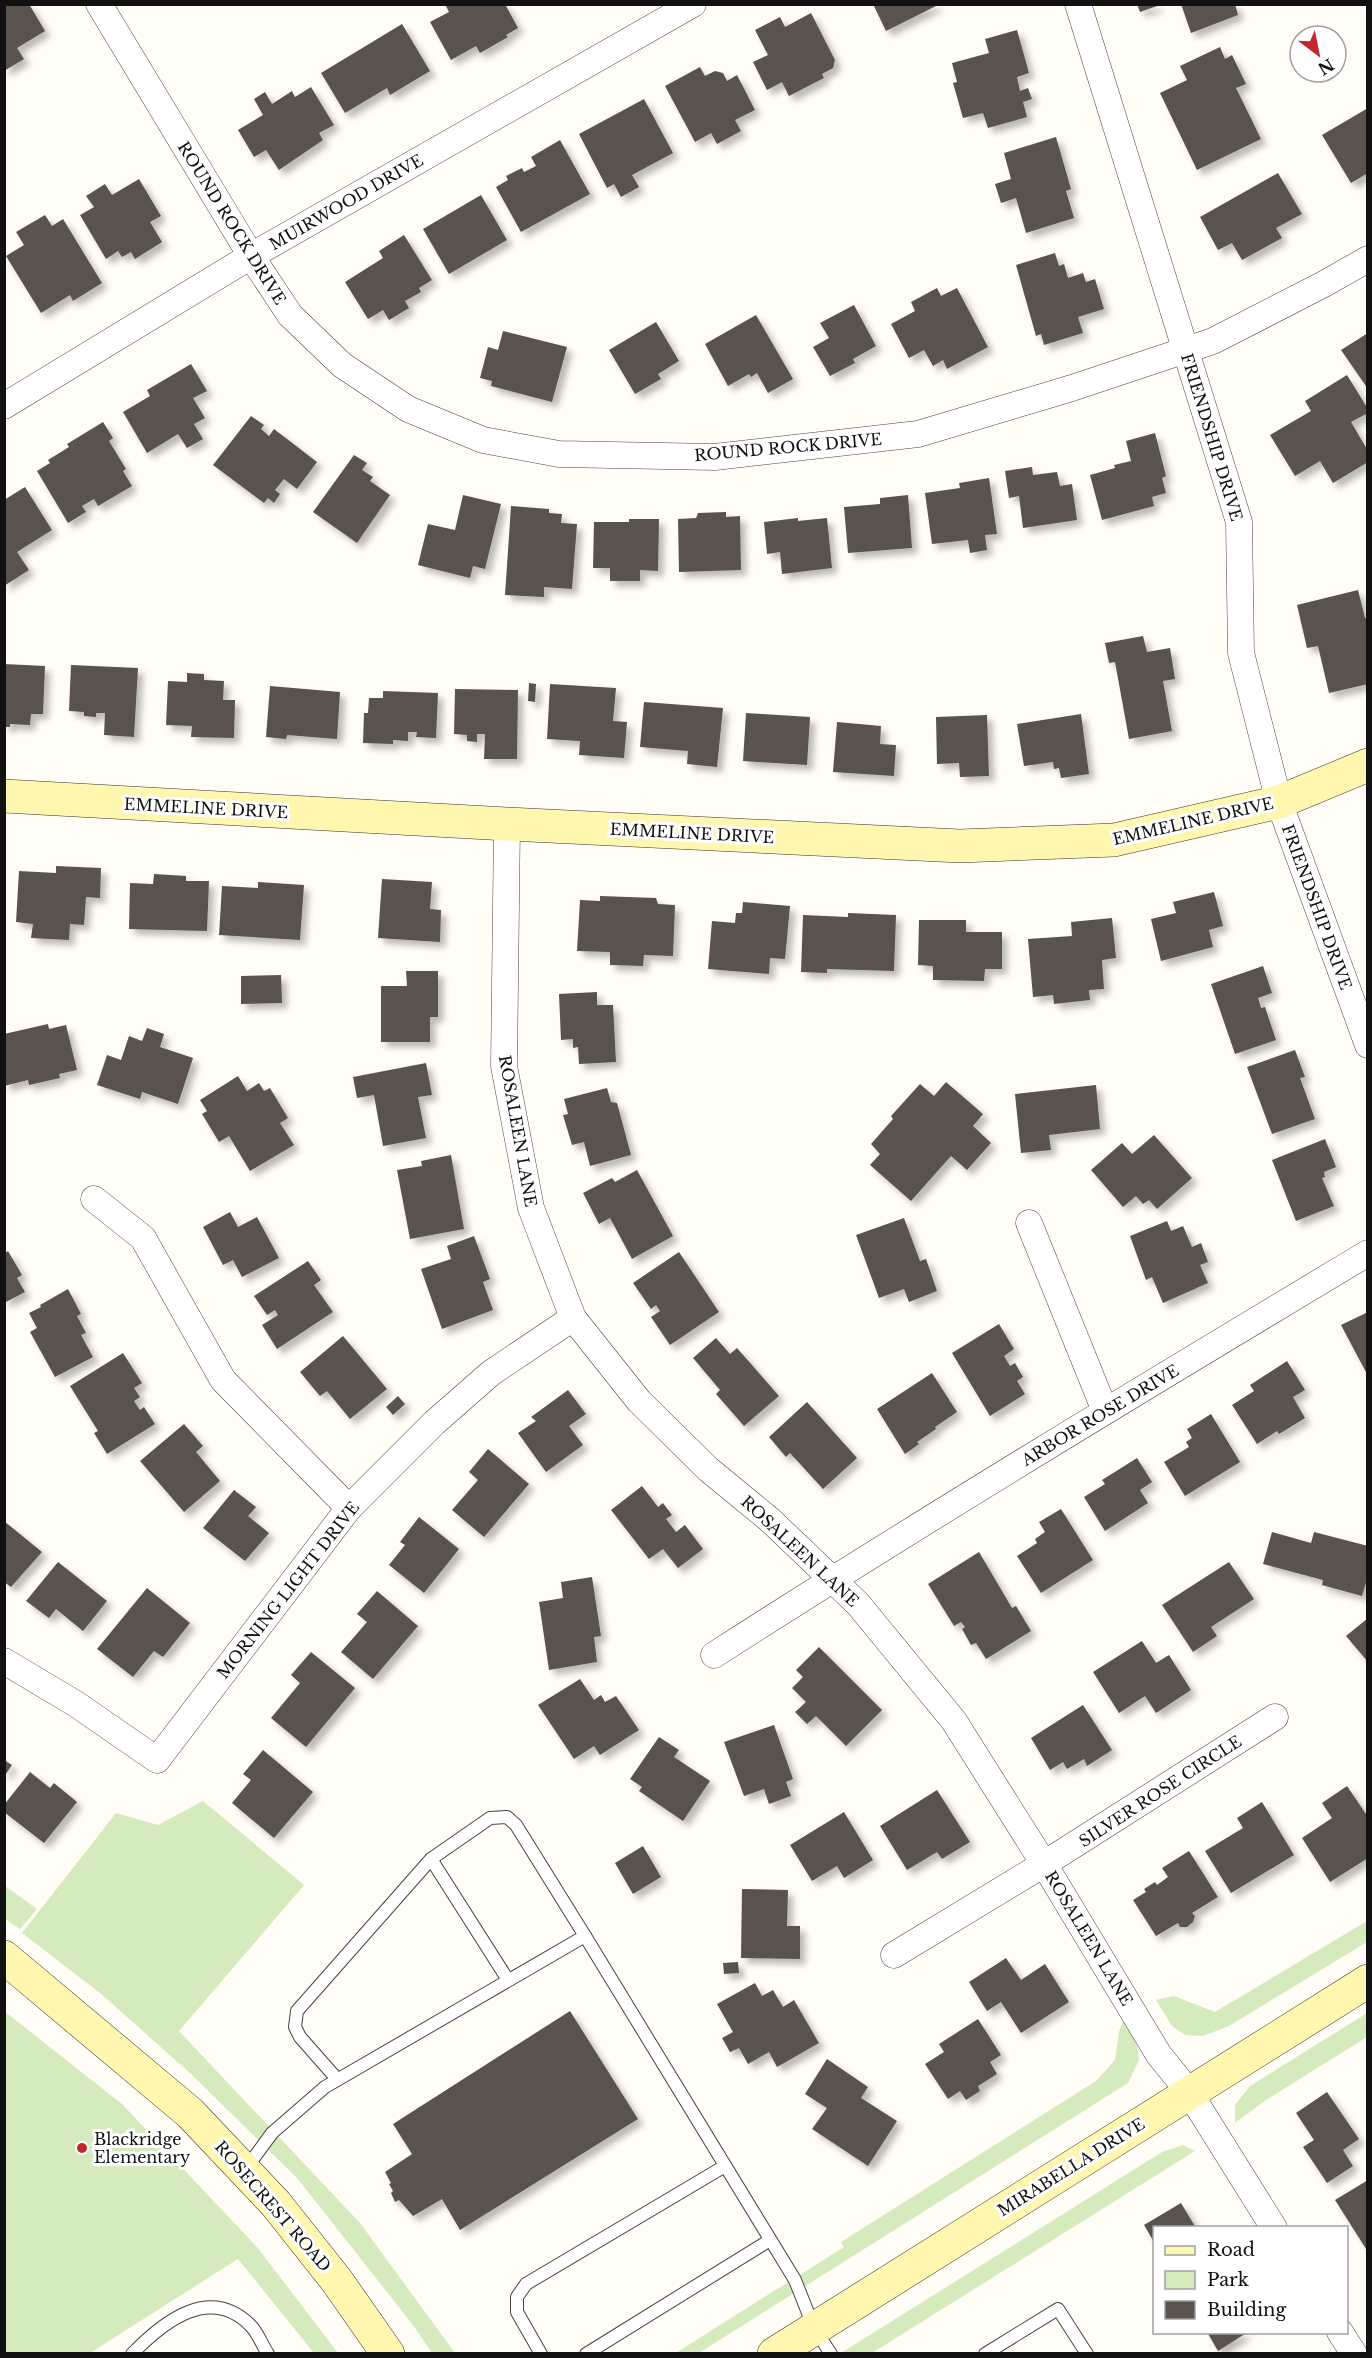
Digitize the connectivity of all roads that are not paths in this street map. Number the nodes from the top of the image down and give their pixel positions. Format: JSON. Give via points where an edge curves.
{"nodes":[{"id":1,"x":99,"y":4,"type":"edge"},
{"id":2,"x":693,"y":4,"type":"edge"},
{"id":3,"x":1078,"y":4,"type":"edge"},
{"id":4,"x":251,"y":256,"type":"junction"},
{"id":5,"x":1368,"y":259,"type":"edge"},
{"id":6,"x":1186,"y":350,"type":"junction"},
{"id":7,"x":4,"y":406,"type":"edge"},
{"id":8,"x":1368,"y":765,"type":"edge"},
{"id":9,"x":4,"y":796,"type":"edge"},
{"id":10,"x":1279,"y":802,"type":"junction"},
{"id":11,"x":507,"y":824,"type":"junction"},
{"id":12,"x":1368,"y":1045,"type":"edge"},
{"id":13,"x":94,"y":1199,"type":"dead end"},
{"id":14,"x":1029,"y":1223,"type":"dead end"},
{"id":15,"x":1368,"y":1253,"type":"edge"},
{"id":16,"x":573,"y":1318,"type":"junction"},
{"id":17,"x":1105,"y":1411,"type":"junction"},
{"id":18,"x":349,"y":1508,"type":"junction"},
{"id":19,"x":833,"y":1579,"type":"junction"},
{"id":20,"x":714,"y":1655,"type":"dead end"},
{"id":21,"x":4,"y":1660,"type":"edge"},
{"id":22,"x":1275,"y":1717,"type":"dead end"},
{"id":23,"x":431,"y":1859,"type":"junction"},
{"id":24,"x":1044,"y":1864,"type":"junction"},
{"id":25,"x":585,"y":1935,"type":"junction"},
{"id":26,"x":894,"y":1955,"type":"dead end"},
{"id":27,"x":4,"y":1957,"type":"edge"},
{"id":28,"x":508,"y":1980,"type":"junction"},
{"id":29,"x":1368,"y":1982,"type":"edge"},
{"id":30,"x":337,"y":2079,"type":"junction"},
{"id":31,"x":1189,"y":2092,"type":"junction"},
{"id":32,"x":725,"y":2166,"type":"junction"},
{"id":33,"x":244,"y":2171,"type":"junction"},
{"id":34,"x":1273,"y":2226,"type":"edge"},
{"id":35,"x":770,"y":2240,"type":"junction"},
{"id":36,"x":1341,"y":2334,"type":"edge"},
{"id":37,"x":822,"y":2341,"type":"edge"},
{"id":38,"x":132,"y":2354,"type":"edge"},
{"id":39,"x":268,"y":2354,"type":"edge"},
{"id":40,"x":388,"y":2354,"type":"edge"},
{"id":41,"x":541,"y":2354,"type":"edge"},
{"id":42,"x":586,"y":2354,"type":"edge"},
{"id":43,"x":774,"y":2354,"type":"edge"},
{"id":44,"x":985,"y":2354,"type":"edge"},
{"id":45,"x":1087,"y":2354,"type":"edge"},
{"id":46,"x":1353,"y":2354,"type":"edge"}],
"edges":[{"from":1,"to":4,"type":"street","name":"ROUND ROCK DRIVE"},
{"from":2,"to":4,"type":"street","name":"MUIRWOOD DRIVE"},
{"from":3,"to":6,"type":"street","name":"FRIENDSHIP DRIVE"},
{"from":4,"to":6,"type":"street","name":"ROUND ROCK DRIVE","via":[[290,315],[342,365],[408,409],[483,440],[559,454],[715,457],[918,434]]},
{"from":4,"to":7,"type":"street","name":"MUIRWOOD DRIVE"},
{"from":5,"to":6,"type":"street","name":"ROUND ROCK DRIVE","via":[[1213,340]]},
{"from":6,"to":10,"type":"street","name":"FRIENDSHIP DRIVE","via":[[1239,522],[1241,653]]},
{"from":8,"to":10,"type":"street","name":"EMMELINE DRIVE"},
{"from":9,"to":11,"type":"street","name":"EMMELINE DRIVE"},
{"from":10,"to":11,"type":"street","name":"EMMELINE DRIVE","via":[[1114,840],[960,846]]},
{"from":10,"to":12,"type":"street","name":"FRIENDSHIP DRIVE"},
{"from":11,"to":16,"type":"street","name":"ROSALEEN LANE","via":[[504,1066],[531,1208]]},
{"from":13,"to":18,"type":"street","via":[[142,1238],[223,1380]]},
{"from":14,"to":17,"type":"street"},
{"from":15,"to":17,"type":"street","name":"ARBOR ROSE DRIVE"},
{"from":16,"to":18,"type":"street","name":"MORNING LIGHT DRIVE","via":[[491,1373],[434,1423]]},
{"from":16,"to":19,"type":"street","name":"ROSALEEN LANE","via":[[639,1401],[708,1469]]},
{"from":17,"to":19,"type":"street","name":"ARBOR ROSE DRIVE"},
{"from":18,"to":21,"type":"street","name":"MORNING LIGHT DRIVE","via":[[157,1761]]},
{"from":19,"to":20,"type":"street","name":"ARBOR ROSE DRIVE"},
{"from":19,"to":24,"type":"street","name":"ROSALEEN LANE","via":[[954,1721]]},
{"from":22,"to":24,"type":"street","name":"SILVER ROSE CIRCLE"},
{"from":23,"to":25,"type":"lane","via":[[490,1818],[507,1817],[516,1825]]},
{"from":23,"to":28,"type":"lane"},
{"from":23,"to":30,"type":"lane","via":[[297,2012],[295,2027],[300,2037]]},
{"from":24,"to":26,"type":"street","name":"SILVER ROSE CIRCLE"},
{"from":24,"to":31,"type":"street","name":"ROSALEEN LANE","via":[[1159,2055]]},
{"from":25,"to":28,"type":"lane"},
{"from":25,"to":32,"type":"lane"},
{"from":27,"to":33,"type":"street","name":"ROSECREST ROAD","via":[[190,2114]]},
{"from":28,"to":30,"type":"lane"},
{"from":29,"to":31,"type":"street","name":"MIRABELLA DRIVE"},
{"from":30,"to":33,"type":"lane","via":[[272,2133]]},
{"from":31,"to":34,"type":"street","name":"ROSALEEN LANE"},
{"from":31,"to":37,"type":"street","name":"MIRABELLA DRIVE"},
{"from":32,"to":35,"type":"lane"},
{"from":32,"to":41,"type":"lane","via":[[525,2284],[517,2297],[517,2312]]},
{"from":33,"to":40,"type":"street","name":"ROSECREST ROAD","via":[[276,2204],[337,2281]]},
{"from":35,"to":37,"type":"lane","via":[[795,2280]]},
{"from":35,"to":42,"type":"lane"},
{"from":36,"to":46,"type":"street"},
{"from":37,"to":43,"type":"street","name":"MIRABELLA DRIVE"},
{"from":38,"to":39,"type":"lane","via":[[184,2312],[214,2306],[232,2312],[251,2326]]},
{"from":44,"to":45,"type":"lane","via":[[1058,2309]]}]}
